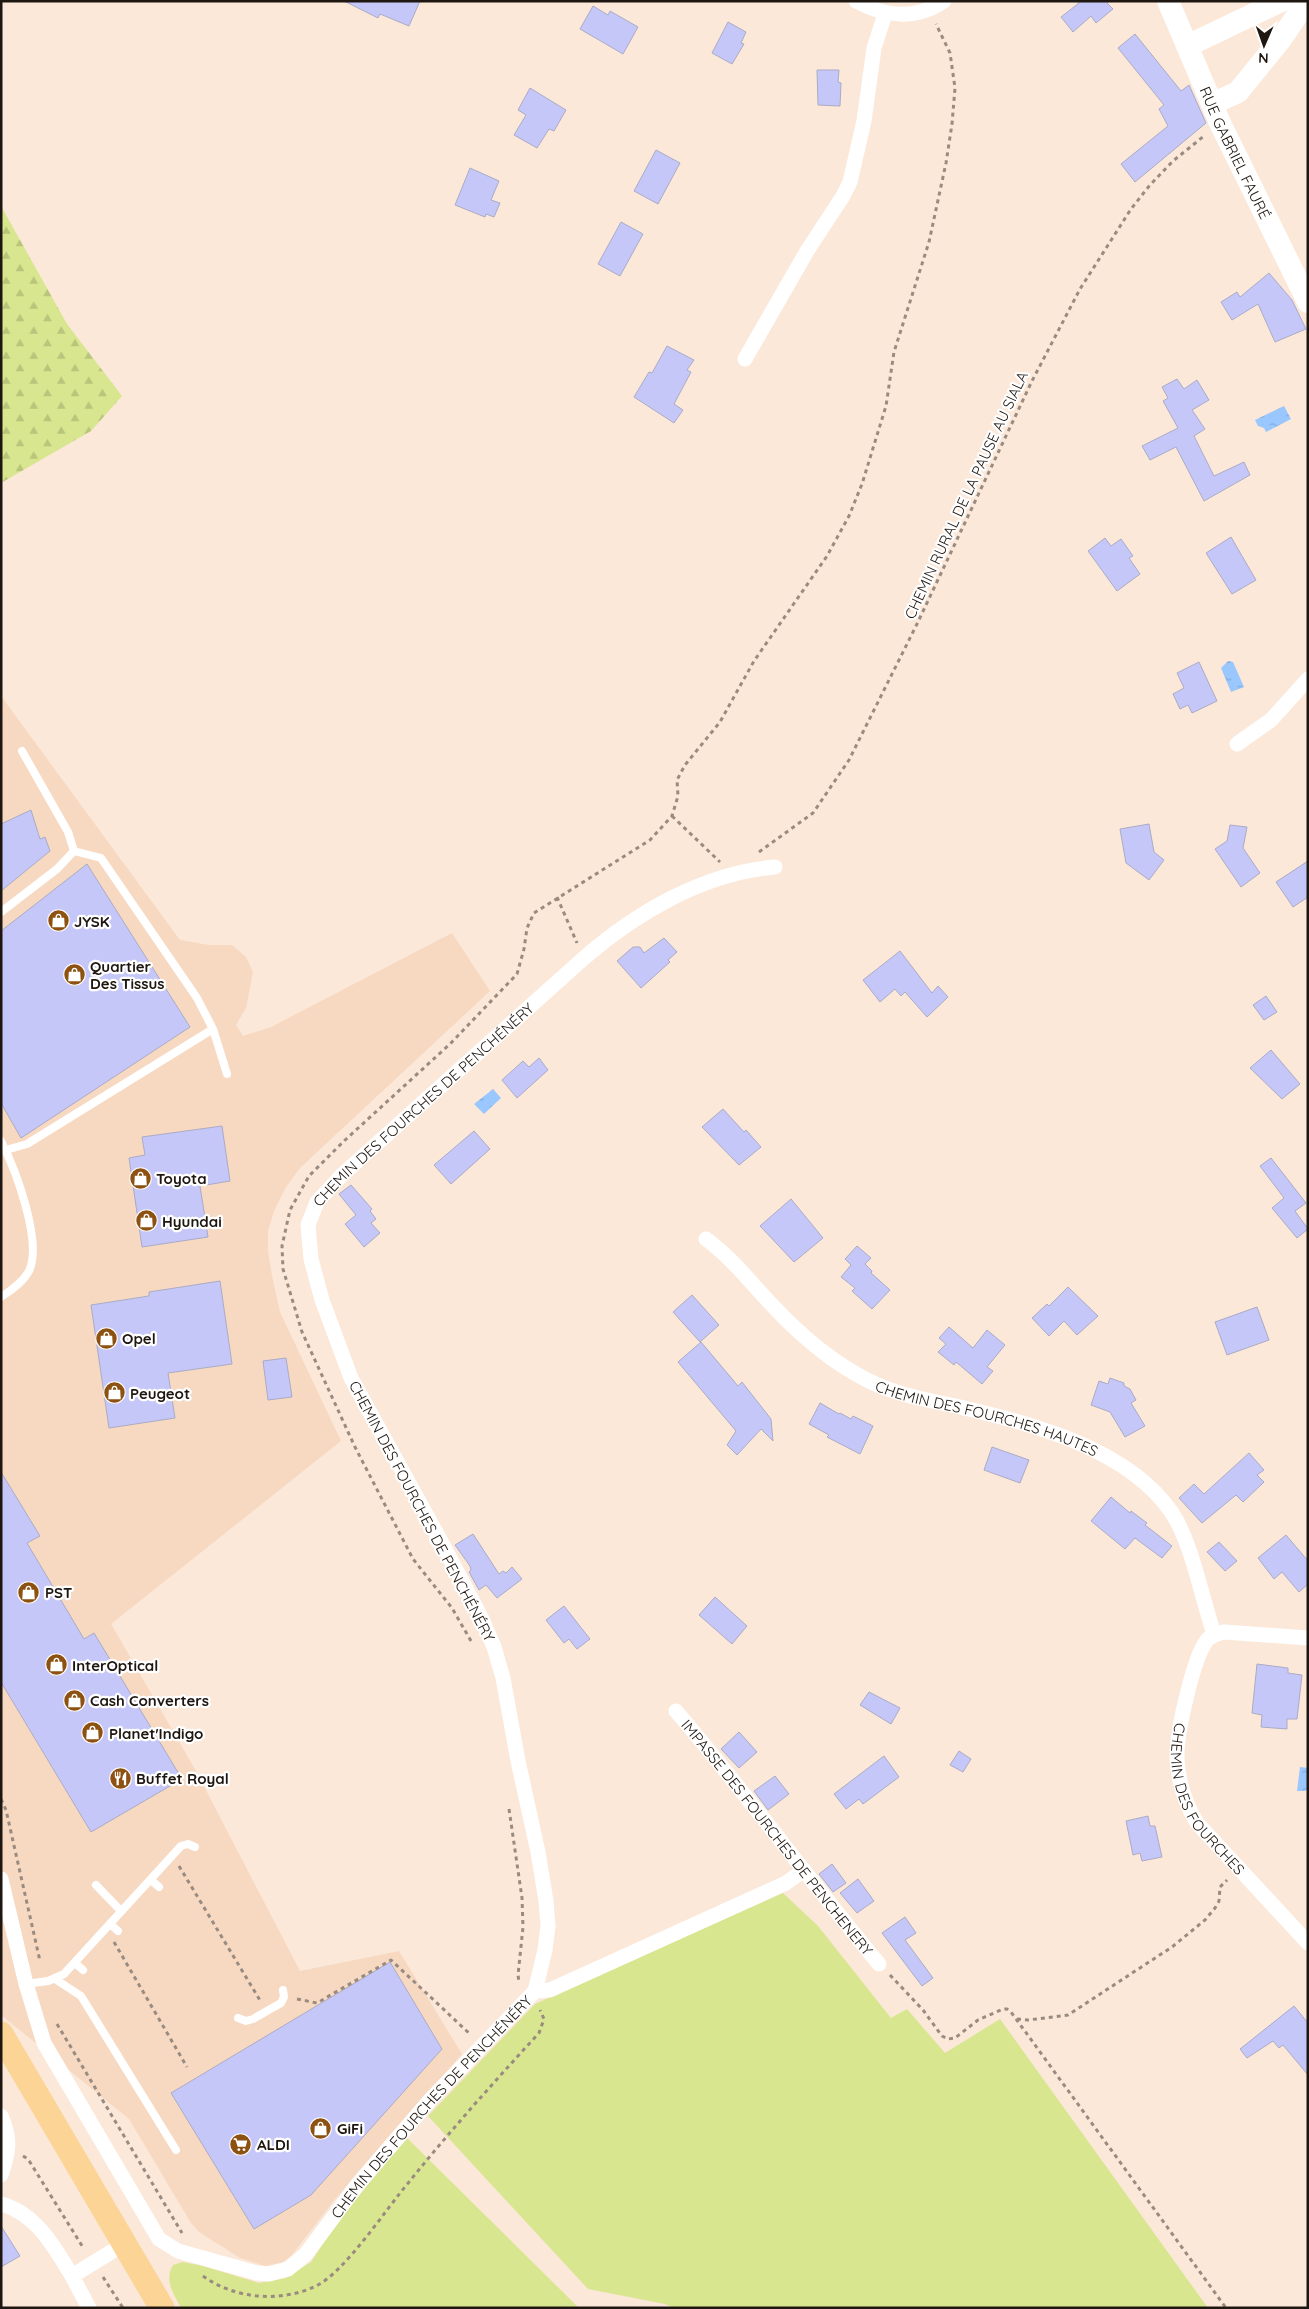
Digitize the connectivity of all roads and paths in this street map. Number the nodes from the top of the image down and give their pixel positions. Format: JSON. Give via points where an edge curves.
{"nodes":[{"id":1,"x":856,"y":1,"type":"edge"},
{"id":2,"x":944,"y":1,"type":"edge"},
{"id":3,"x":1168,"y":1,"type":"edge"},
{"id":4,"x":1281,"y":1,"type":"edge"},
{"id":5,"x":1307,"y":1,"type":"edge"},
{"id":6,"x":931,"y":9,"type":"junction"},
{"id":7,"x":885,"y":14,"type":"junction"},
{"id":8,"x":1187,"y":46,"type":"junction"},
{"id":9,"x":1216,"y":114,"type":"junction"},
{"id":10,"x":1308,"y":302,"type":"edge"},
{"id":11,"x":745,"y":359,"type":"dead end"},
{"id":12,"x":1308,"y":679,"type":"edge"},
{"id":13,"x":1238,"y":744,"type":"dead end"},
{"id":14,"x":22,"y":751,"type":"dead end"},
{"id":15,"x":672,"y":816,"type":"junction"},
{"id":16,"x":74,"y":851,"type":"junction"},
{"id":17,"x":775,"y":867,"type":"dead end"},
{"id":18,"x":732,"y":874,"type":"junction"},
{"id":19,"x":557,"y":898,"type":"junction"},
{"id":20,"x":1,"y":912,"type":"edge"},
{"id":21,"x":584,"y":958,"type":"junction"},
{"id":22,"x":213,"y":1029,"type":"junction"},
{"id":23,"x":227,"y":1074,"type":"dead end"},
{"id":24,"x":1,"y":1141,"type":"edge"},
{"id":25,"x":6,"y":1150,"type":"junction"},
{"id":26,"x":706,"y":1239,"type":"dead end"},
{"id":27,"x":1,"y":1297,"type":"edge"},
{"id":28,"x":1214,"y":1634,"type":"junction"},
{"id":29,"x":1308,"y":1638,"type":"edge"},
{"id":30,"x":472,"y":1642,"type":"dead end"},
{"id":31,"x":676,"y":1711,"type":"dead end"},
{"id":32,"x":1,"y":1799,"type":"edge"},
{"id":33,"x":508,"y":1800,"type":"dead end"},
{"id":34,"x":195,"y":1846,"type":"dead end"},
{"id":35,"x":173,"y":1856,"type":"junction"},
{"id":36,"x":1238,"y":1869,"type":"junction"},
{"id":37,"x":804,"y":1870,"type":"junction"},
{"id":38,"x":1,"y":1879,"type":"edge"},
{"id":39,"x":150,"y":1880,"type":"junction"},
{"id":40,"x":96,"y":1885,"type":"dead end"},
{"id":41,"x":159,"y":1887,"type":"dead end"},
{"id":42,"x":121,"y":1912,"type":"junction"},
{"id":43,"x":108,"y":1926,"type":"junction"},
{"id":44,"x":118,"y":1931,"type":"dead end"},
{"id":45,"x":1308,"y":1944,"type":"edge"},
{"id":46,"x":75,"y":1963,"type":"junction"},
{"id":47,"x":879,"y":1964,"type":"joint"},
{"id":48,"x":83,"y":1970,"type":"dead end"},
{"id":49,"x":55,"y":1978,"type":"junction"},
{"id":50,"x":43,"y":1981,"type":"junction"},
{"id":51,"x":26,"y":1984,"type":"junction"},
{"id":52,"x":284,"y":1993,"type":"joint"},
{"id":53,"x":531,"y":1995,"type":"junction"},
{"id":54,"x":267,"y":2011,"type":"junction"},
{"id":55,"x":53,"y":2017,"type":"dead end"},
{"id":56,"x":238,"y":2018,"type":"dead end"},
{"id":57,"x":1016,"y":2019,"type":"junction"},
{"id":58,"x":1,"y":2034,"type":"edge"},
{"id":59,"x":482,"y":2045,"type":"junction"},
{"id":60,"x":187,"y":2067,"type":"dead end"},
{"id":61,"x":1,"y":2116,"type":"edge"},
{"id":62,"x":9,"y":2145,"type":"junction"},
{"id":63,"x":176,"y":2150,"type":"dead end"},
{"id":64,"x":1,"y":2175,"type":"edge"},
{"id":65,"x":1,"y":2204,"type":"edge"},
{"id":66,"x":124,"y":2244,"type":"junction"},
{"id":67,"x":190,"y":2253,"type":"junction"},
{"id":68,"x":92,"y":2263,"type":"junction"},
{"id":69,"x":72,"y":2276,"type":"junction"},
{"id":70,"x":89,"y":2308,"type":"edge"},
{"id":71,"x":123,"y":2308,"type":"edge"},
{"id":72,"x":162,"y":2308,"type":"edge"},
{"id":73,"x":1226,"y":2308,"type":"edge"}],
"edges":[{"from":1,"to":7,"type":"street"},
{"from":2,"to":6,"type":"street"},
{"from":3,"to":8,"type":"street","name":"RUE GABRIEL FAURÉ"},
{"from":4,"to":8,"type":"street"},
{"from":5,"to":9,"type":"street","via":[[1281,39]]},
{"from":6,"to":7,"type":"street","via":[[913,14]]},
{"from":6,"to":15,"type":"path","via":[[950,53],[954,88],[952,124],[929,242],[894,352],[886,406],[862,484],[827,556],[754,661],[720,722],[685,765],[678,780],[678,796]]},
{"from":7,"to":11,"type":"street","via":[[874,48],[864,121],[850,182]]},
{"from":8,"to":9,"type":"street","name":"RUE GABRIEL FAURÉ"},
{"from":9,"to":10,"type":"street","name":"RUE GABRIEL FAURÉ"},
{"from":9,"to":18,"type":"path","name":"CHEMIN RURAL DE LA PAUSE AU SIALA","via":[[1131,209],[1080,289],[1032,381],[849,760],[813,813]]},
{"from":12,"to":13,"type":"street","via":[[1271,720]]},
{"from":14,"to":16,"type":"lane","via":[[68,832]]},
{"from":15,"to":18,"type":"path"},
{"from":15,"to":19,"type":"path","via":[[650,840]]},
{"from":16,"to":20,"type":"lane","via":[[57,869]]},
{"from":16,"to":22,"type":"lane","via":[[101,858],[198,998]]},
{"from":17,"to":18,"type":"street","name":"CHEMIN DES FOURCHES DE PENCHÉNÉRY"},
{"from":18,"to":21,"type":"street","name":"CHEMIN DES FOURCHES DE PENCHÉNÉRY","via":[[659,904],[624,926]]},
{"from":19,"to":21,"type":"path"},
{"from":19,"to":30,"type":"path","via":[[534,914],[527,928],[517,974],[450,1044],[309,1176],[290,1210],[282,1246],[283,1269],[302,1332],[354,1448],[413,1559],[452,1608]]},
{"from":21,"to":53,"type":"street","name":"CHEMIN DES FOURCHES DE PENCHÉNÉRY","via":[[342,1175],[317,1202],[308,1225],[311,1259],[322,1300],[351,1378],[482,1619],[499,1665],[546,1901],[548,1926],[545,1950]]},
{"from":22,"to":23,"type":"lane"},
{"from":22,"to":25,"type":"lane","via":[[28,1144]]},
{"from":24,"to":25,"type":"lane"},
{"from":25,"to":27,"type":"lane","via":[[25,1205],[33,1254],[24,1278]]},
{"from":26,"to":28,"type":"street","name":"CHEMIN DES FOURCHES HAUTES","via":[[724,1252],[796,1328],[854,1373],[913,1398],[1008,1418],[1072,1440],[1122,1465],[1143,1480],[1173,1514],[1182,1532]]},
{"from":28,"to":29,"type":"street","via":[[1233,1632]]},
{"from":28,"to":36,"type":"street","name":"CHEMIN DES FOURCHES","via":[[1203,1647],[1192,1682],[1178,1740],[1178,1767],[1181,1788],[1196,1823]]},
{"from":31,"to":37,"type":"street","name":"IMPASSE DES FOURCHES DE PENCHENERY"},
{"from":32,"to":50,"type":"path"},
{"from":33,"to":53,"type":"path","via":[[522,1898],[523,1927],[518,1975],[520,1989]]},
{"from":34,"to":35,"type":"lane","via":[[182,1846]]},
{"from":35,"to":39,"type":"lane"},
{"from":35,"to":54,"type":"path"},
{"from":36,"to":45,"type":"street","name":"CHEMIN DES FOURCHES"},
{"from":36,"to":57,"type":"path","via":[[1220,1887],[1216,1908],[1172,1947],[1068,2015]]},
{"from":37,"to":47,"type":"street","name":"IMPASSE DES FOURCHES DE PENCHENERY"},
{"from":37,"to":53,"type":"street","via":[[786,1883],[550,1990]]},
{"from":38,"to":51,"type":"street","name":"CHEMIN DES FOURCHES DE PENCHÉNÉRY"},
{"from":39,"to":41,"type":"lane"},
{"from":39,"to":42,"type":"lane"},
{"from":40,"to":42,"type":"lane"},
{"from":42,"to":43,"type":"lane"},
{"from":43,"to":44,"type":"lane"},
{"from":43,"to":46,"type":"lane"},
{"from":43,"to":60,"type":"path"},
{"from":46,"to":48,"type":"lane"},
{"from":46,"to":49,"type":"lane"},
{"from":47,"to":57,"type":"path","via":[[948,2039],[1003,2009]]},
{"from":49,"to":50,"type":"lane"},
{"from":49,"to":63,"type":"lane","via":[[81,1996]]},
{"from":50,"to":51,"type":"lane"},
{"from":51,"to":67,"type":"street","name":"CHEMIN DES FOURCHES DE PENCHÉNÉRY","via":[[44,2043],[159,2239],[178,2251]]},
{"from":52,"to":54,"type":"lane","via":[[281,2003]]},
{"from":52,"to":59,"type":"path","via":[[317,2003],[391,1960]]},
{"from":53,"to":59,"type":"street","name":"CHEMIN DES FOURCHES DE PENCHÉNÉRY"},
{"from":53,"to":67,"type":"path","via":[[544,2019],[539,2033],[443,2140],[340,2268],[317,2286],[287,2296],[253,2296],[235,2292],[204,2278],[195,2268]]},
{"from":54,"to":56,"type":"lane","via":[[246,2021]]},
{"from":55,"to":67,"type":"path","via":[[186,2239]]},
{"from":57,"to":73,"type":"path"},
{"from":58,"to":66,"type":"main road"},
{"from":59,"to":67,"type":"street","name":"CHEMIN DES FOURCHES DE PENCHÉNÉRY","via":[[388,2148],[306,2254],[288,2269],[257,2273]]},
{"from":61,"to":62,"type":"street"},
{"from":62,"to":64,"type":"street"},
{"from":62,"to":68,"type":"path","via":[[28,2160]]},
{"from":65,"to":69,"type":"street","via":[[17,2210],[44,2234]]},
{"from":66,"to":68,"type":"street"},
{"from":66,"to":72,"type":"main road"},
{"from":68,"to":69,"type":"street"},
{"from":68,"to":71,"type":"path"},
{"from":69,"to":70,"type":"street"}]}
